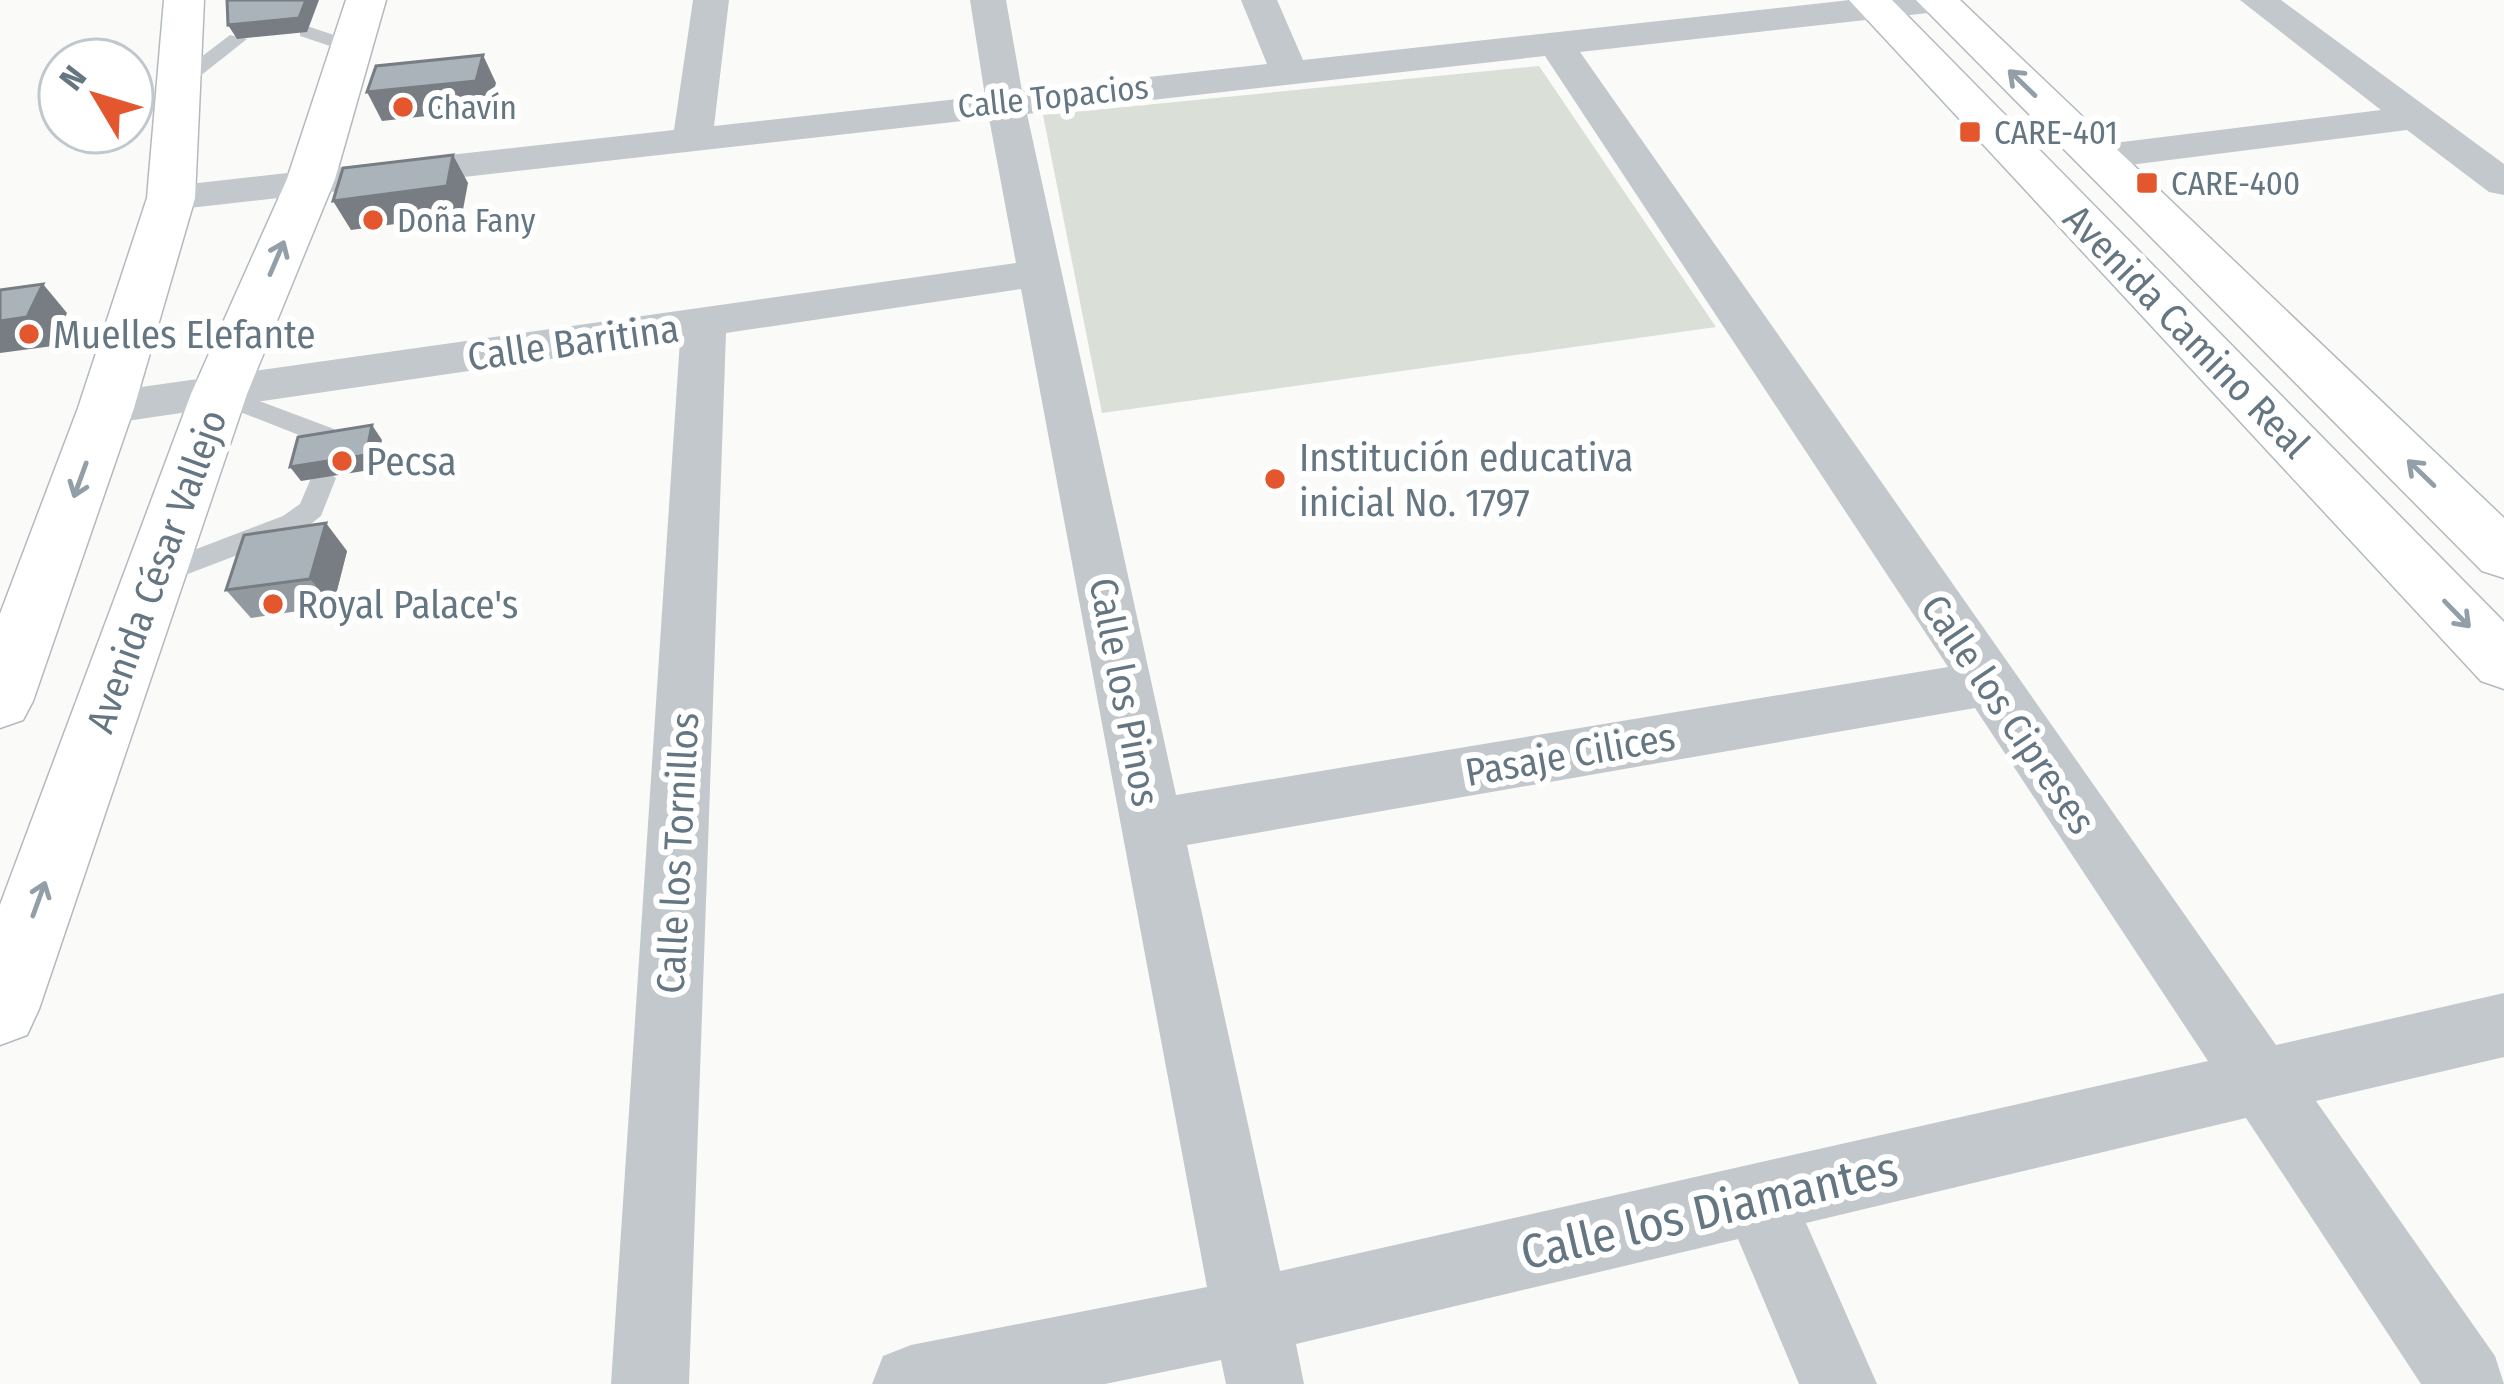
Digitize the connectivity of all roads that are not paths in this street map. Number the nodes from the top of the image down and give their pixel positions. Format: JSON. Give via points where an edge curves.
{"nodes":[{"id":1,"x":184,"y":0,"type":"edge"},
{"id":2,"x":712,"y":0,"type":"edge"},
{"id":3,"x":988,"y":0,"type":"edge"},
{"id":4,"x":1259,"y":0,"type":"edge"},
{"id":5,"x":2258,"y":0,"type":"edge"},
{"id":6,"x":1936,"y":1,"type":"edge"},
{"id":7,"x":1873,"y":4,"type":"edge"},
{"id":8,"x":342,"y":26,"type":"edge"},
{"id":9,"x":237,"y":39,"type":"edge"},
{"id":10,"x":1554,"y":41,"type":"junction"},
{"id":11,"x":1288,"y":70,"type":"junction"},
{"id":12,"x":178,"y":84,"type":"junction"},
{"id":13,"x":1005,"y":102,"type":"junction"},
{"id":14,"x":2415,"y":117,"type":"junction"},
{"id":15,"x":693,"y":136,"type":"junction"},
{"id":16,"x":2098,"y":157,"type":"junction"},
{"id":17,"x":310,"y":179,"type":"junction"},
{"id":18,"x":2504,"y":183,"type":"edge"},
{"id":19,"x":171,"y":198,"type":"junction"},
{"id":20,"x":1040,"y":273,"type":"junction"},
{"id":21,"x":704,"y":322,"type":"junction"},
{"id":22,"x":218,"y":394,"type":"junction"},
{"id":23,"x":106,"y":408,"type":"junction"},
{"id":24,"x":330,"y":448,"type":"edge"},
{"id":25,"x":323,"y":478,"type":"edge"},
{"id":26,"x":2504,"y":555,"type":"edge"},
{"id":27,"x":154,"y":576,"type":"junction"},
{"id":28,"x":2504,"y":663,"type":"edge"},
{"id":29,"x":1988,"y":683,"type":"junction"},
{"id":30,"x":0,"y":701,"type":"edge"},
{"id":31,"x":1152,"y":825,"type":"junction"},
{"id":32,"x":0,"y":1009,"type":"edge"},
{"id":33,"x":2504,"y":1025,"type":"edge"},
{"id":34,"x":2258,"y":1082,"type":"junction"},
{"id":35,"x":1758,"y":1198,"type":"junction"},
{"id":36,"x":1259,"y":1350,"type":"edge"},
{"id":37,"x":650,"y":1384,"type":"edge"},
{"id":38,"x":911,"y":1384,"type":"edge"},
{"id":39,"x":1838,"y":1384,"type":"edge"},
{"id":40,"x":2467,"y":1384,"type":"edge"}],
"edges":[{"from":1,"to":12,"type":"main road"},
{"from":2,"to":15,"type":"street"},
{"from":3,"to":13,"type":"street","name":"Calle los Pinos"},
{"from":4,"to":11,"type":"street"},
{"from":5,"to":14,"type":"street"},
{"from":6,"to":7,"type":"street","name":"Calle Topacios"},
{"from":16,"to":6,"type":"main road","name":"Avenida Camino Real","one_way":true},
{"from":7,"to":10,"type":"street","name":"Calle Topacios"},
{"from":7,"to":28,"type":"main road","name":"Avenida Camino Real","one_way":true},
{"from":8,"to":17,"type":"main road","name":"Avenida César Vallejo"},
{"from":9,"to":12,"type":"lane"},
{"from":10,"to":11,"type":"street","name":"Calle Topacios"},
{"from":10,"to":29,"type":"street","name":"Calle los Cipreses"},
{"from":11,"to":13,"type":"street","name":"Calle Topacios"},
{"from":12,"to":19,"type":"main road"},
{"from":13,"to":15,"type":"street","name":"Calle Topacios"},
{"from":13,"to":20,"type":"street","name":"Calle los Pinos"},
{"from":14,"to":16,"type":"street"},
{"from":14,"to":18,"type":"street"},
{"from":15,"to":17,"type":"street","name":"Calle Topacios"},
{"from":26,"to":16,"type":"main road","name":"Avenida Camino Real","one_way":true},
{"from":17,"to":19,"type":"street","name":"Calle Topacios"},
{"from":22,"to":17,"type":"main road","name":"Avenida César Vallejo","one_way":true},
{"from":19,"to":23,"type":"main road"},
{"from":20,"to":21,"type":"street","name":"Calle Baritina"},
{"from":20,"to":31,"type":"street","name":"Calle los Pinos"},
{"from":21,"to":22,"type":"street","name":"Calle Baritina"},
{"from":21,"to":37,"type":"street","name":"Calle los Tornillos"},
{"from":22,"to":23,"type":"street","name":"Calle Baritina"},
{"from":22,"to":24,"type":"lane","via":[[325,435]]},
{"from":22,"to":27,"type":"main road","name":"Avenida César Vallejo"},
{"from":23,"to":30,"type":"main road","one_way":true},
{"from":25,"to":27,"type":"lane","via":[[311,509],[293,523]]},
{"from":32,"to":27,"type":"main road","name":"Avenida César Vallejo","one_way":true},
{"from":29,"to":31,"type":"street","name":"Pasaje Cilices"},
{"from":29,"to":34,"type":"street","name":"Calle los Cipreses"},
{"from":31,"to":36,"type":"street","name":"Calle los Pinos"},
{"from":33,"to":34,"type":"street","name":"Calle los Diamantes"},
{"from":34,"to":35,"type":"street","name":"Calle los Diamantes"},
{"from":34,"to":40,"type":"street","name":"Calle los Cipreses"},
{"from":35,"to":36,"type":"street","name":"Calle los Diamantes"},
{"from":35,"to":39,"type":"street"},
{"from":36,"to":38,"type":"street","name":"Calle los Diamantes"}]}
